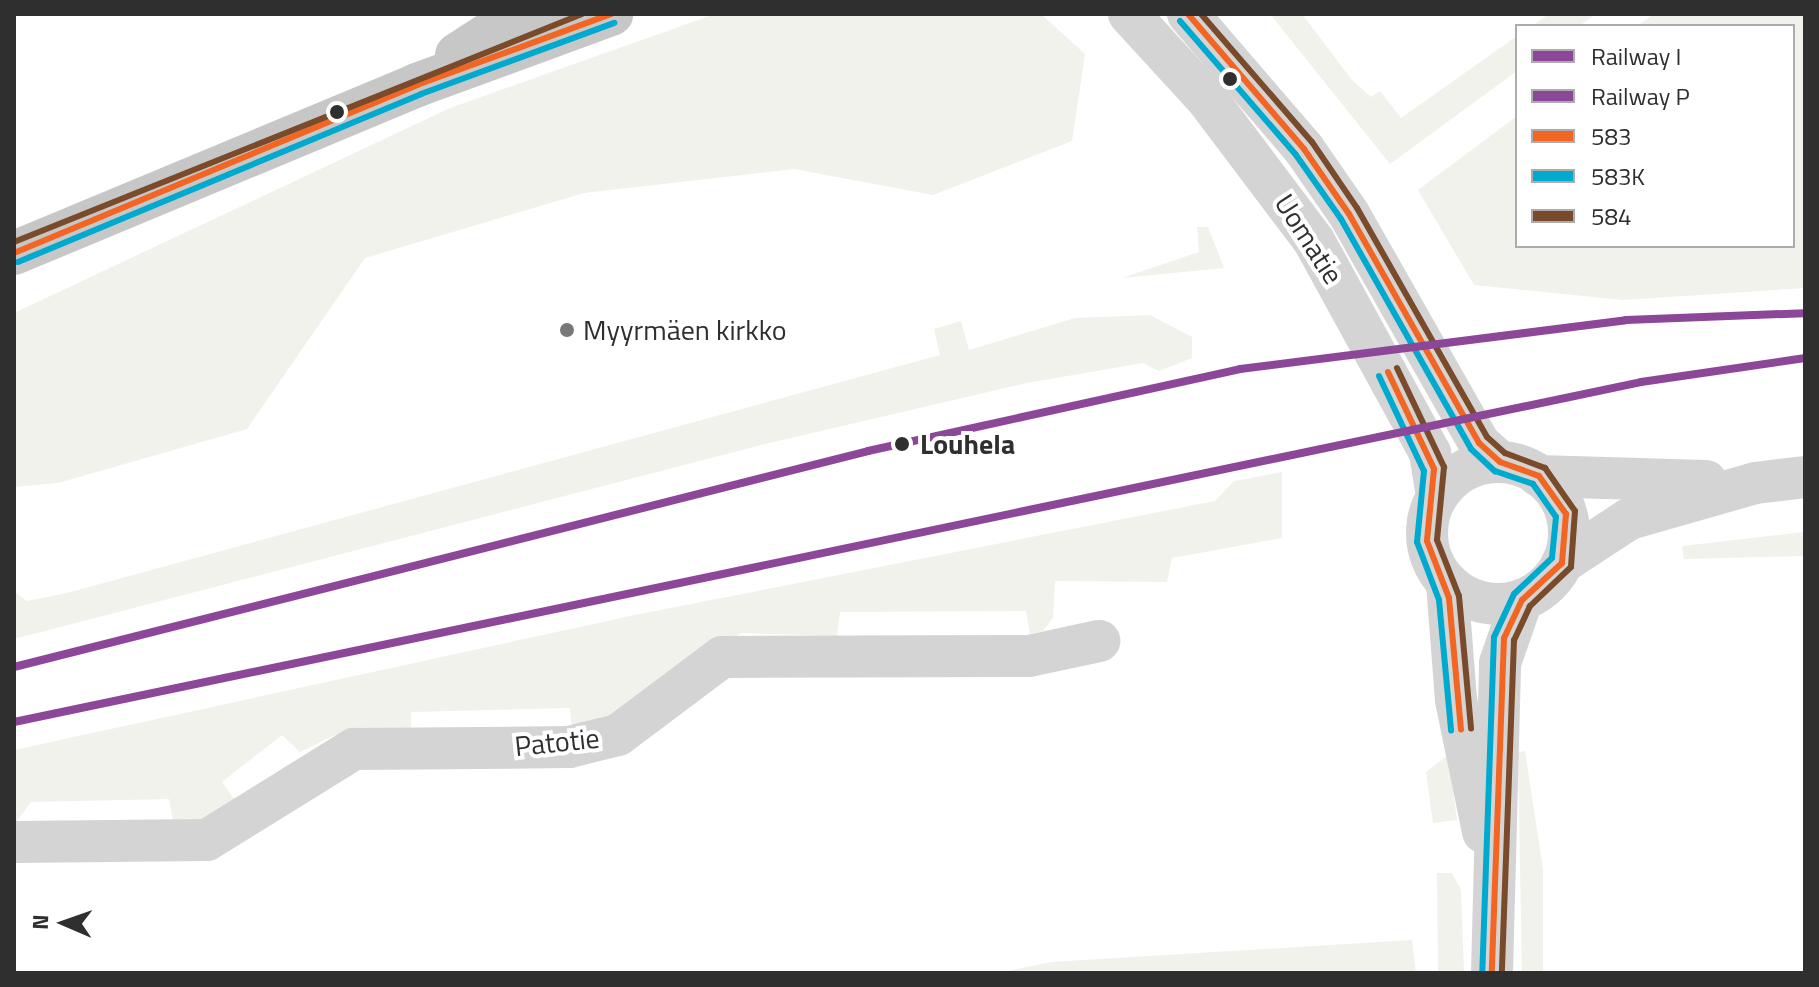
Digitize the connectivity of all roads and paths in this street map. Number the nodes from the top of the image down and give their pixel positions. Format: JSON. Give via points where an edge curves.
{"nodes":[{"id":1,"x":520,"y":14,"type":"edge"},
{"id":2,"x":611,"y":14,"type":"edge"},
{"id":3,"x":1129,"y":14,"type":"edge"},
{"id":4,"x":1188,"y":14,"type":"edge"},
{"id":5,"x":417,"y":85,"type":"junction"},
{"id":6,"x":14,"y":253,"type":"edge"},
{"id":7,"x":1500,"y":462,"type":"junction"},
{"id":8,"x":1539,"y":476,"type":"junction"},
{"id":9,"x":1805,"y":477,"type":"edge"},
{"id":10,"x":1755,"y":483,"type":"junction"},
{"id":11,"x":1437,"y":496,"type":"junction"},
{"id":12,"x":1562,"y":563,"type":"junction"},
{"id":13,"x":1447,"y":583,"type":"junction"},
{"id":14,"x":1522,"y":600,"type":"junction"},
{"id":15,"x":1099,"y":641,"type":"dead end"},
{"id":16,"x":14,"y":842,"type":"edge"},
{"id":17,"x":1491,"y":851,"type":"junction"},
{"id":18,"x":1492,"y":973,"type":"edge"}],
"edges":[{"from":1,"to":5,"type":"main road"},
{"from":2,"to":5,"type":"main road"},
{"from":3,"to":11,"type":"street","name":"Uomatie","via":[[1207,99],[1314,241],[1430,453]]},
{"from":4,"to":7,"type":"street","name":"Uomatie","via":[[1322,175],[1414,320],[1479,443]]},
{"from":5,"to":6,"type":"main road"},
{"from":7,"to":8,"type":"street"},
{"from":7,"to":11,"type":"street","via":[[1464,471]]},
{"from":8,"to":10,"type":"street"},
{"from":8,"to":12,"type":"street","via":[[1566,514]]},
{"from":9,"to":10,"type":"street"},
{"from":10,"to":12,"type":"street","via":[[1629,519]]},
{"from":11,"to":13,"type":"street","via":[[1427,541]]},
{"from":12,"to":14,"type":"street"},
{"from":13,"to":14,"type":"street","via":[[1479,602]]},
{"from":13,"to":17,"type":"street","via":[[1459,714],[1477,817]]},
{"from":14,"to":17,"type":"street","via":[[1500,663],[1503,737]]},
{"from":15,"to":16,"type":"street","name":"Patotie","via":[[1029,656],[722,657],[618,735],[569,747],[354,749],[207,840]]},
{"from":17,"to":18,"type":"street"}]}
